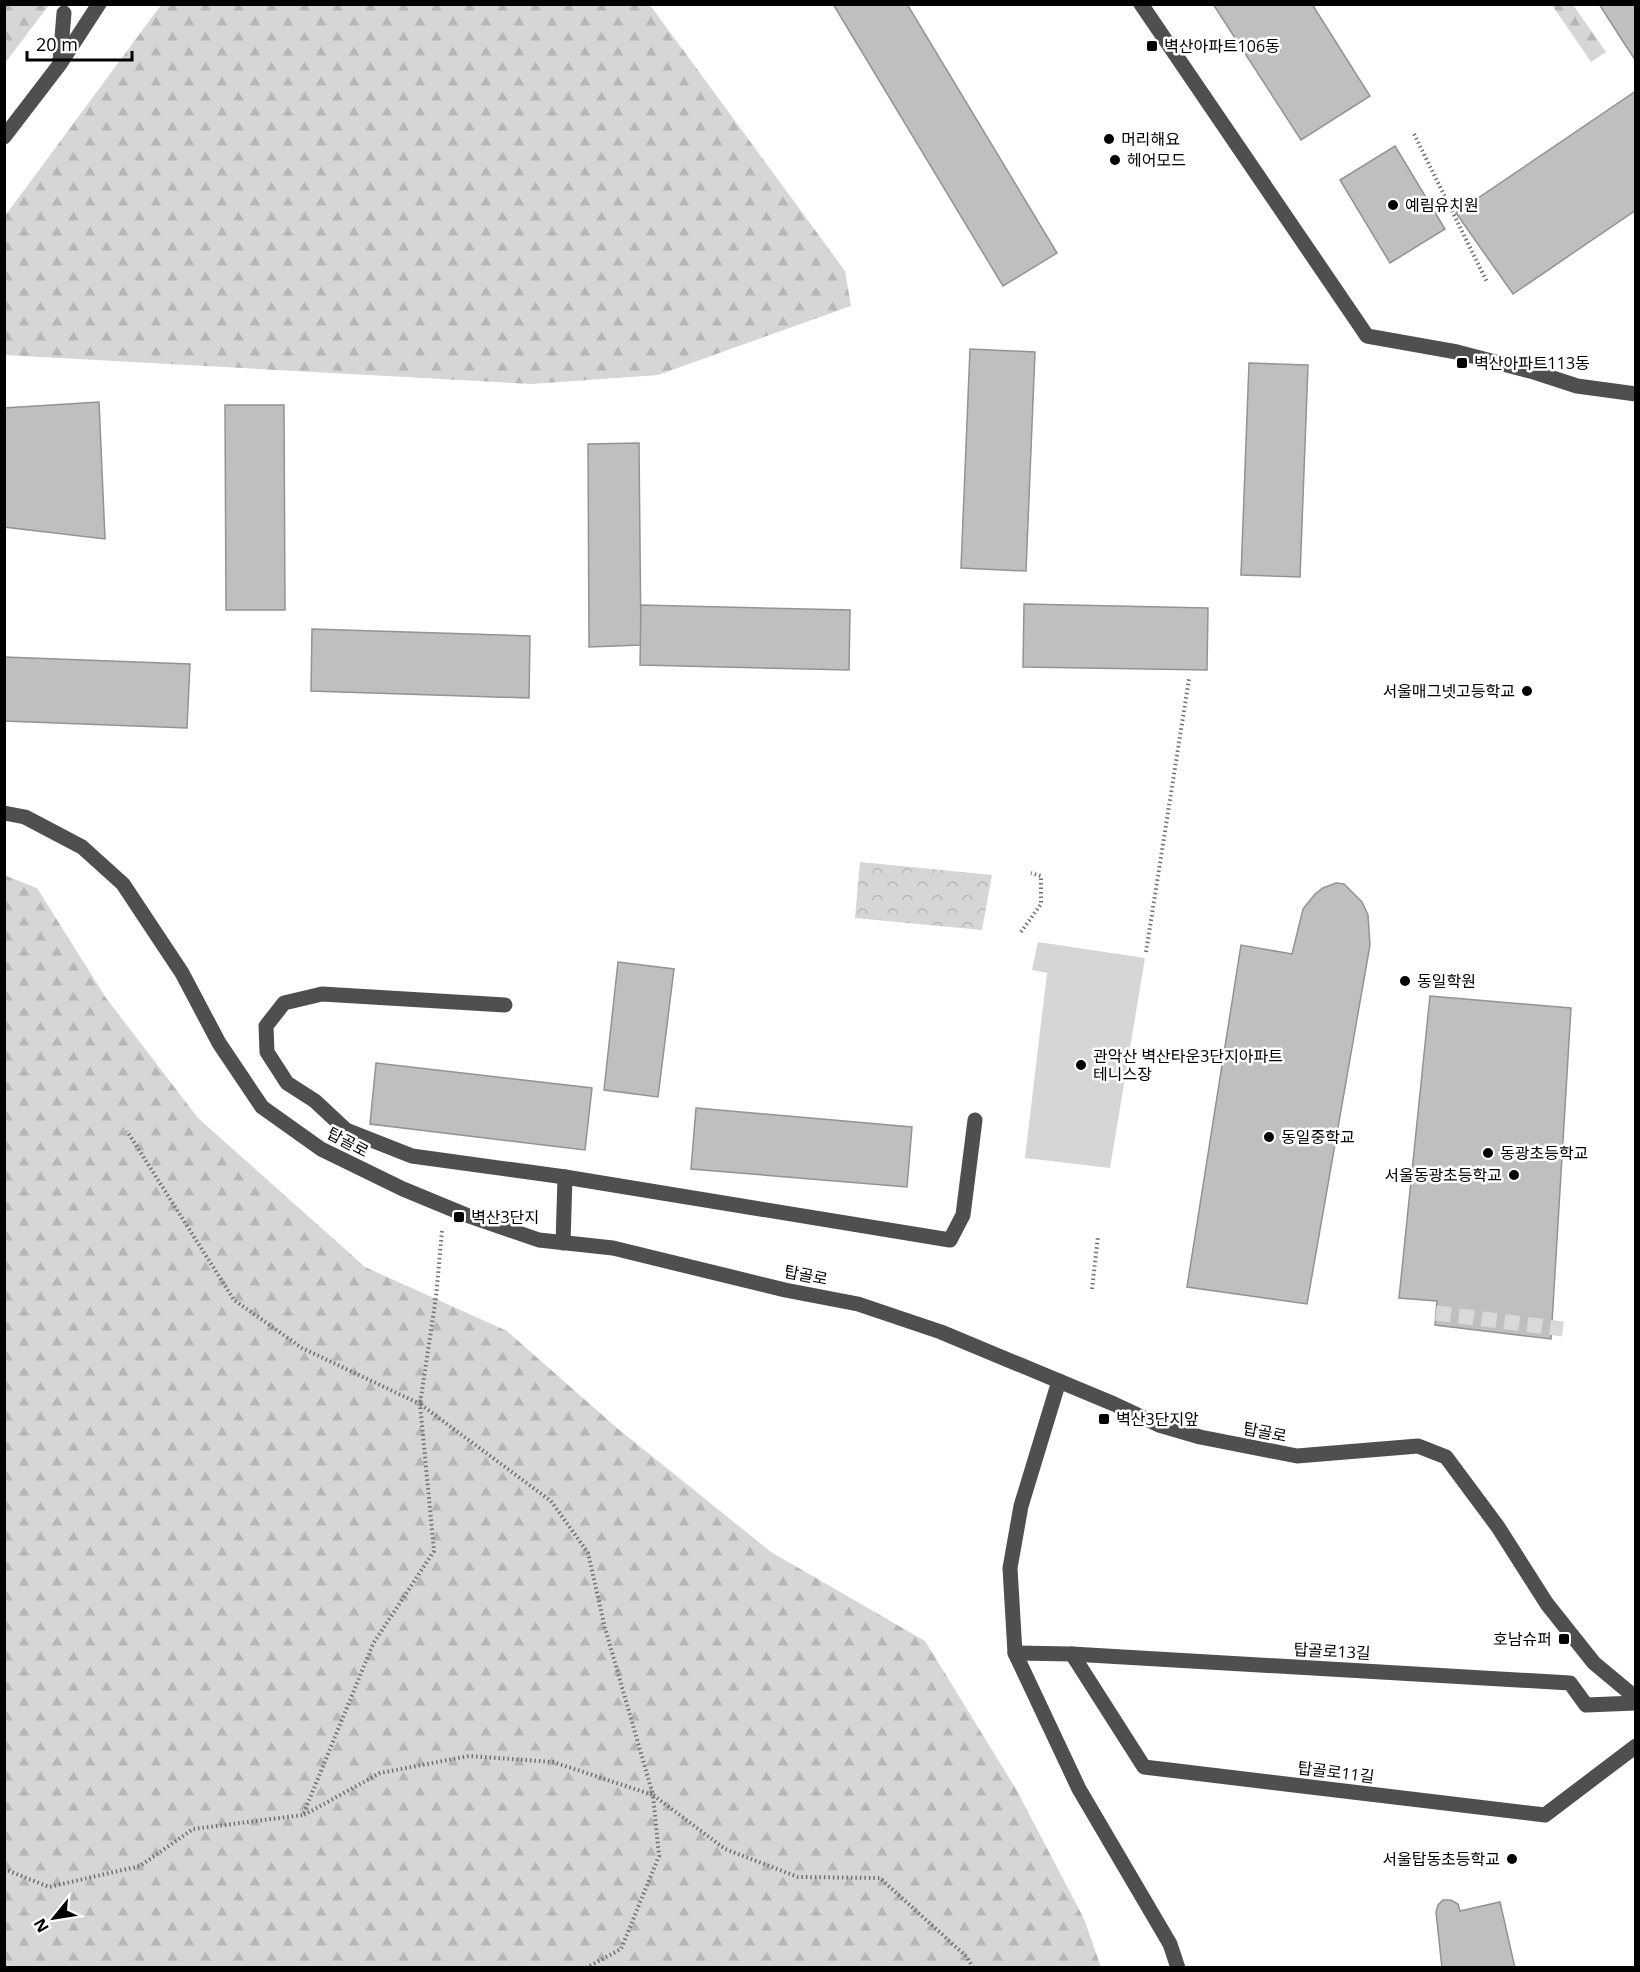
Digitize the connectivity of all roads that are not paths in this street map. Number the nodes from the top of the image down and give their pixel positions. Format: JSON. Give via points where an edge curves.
{"nodes":[{"id":1,"x":99,"y":4,"type":"edge"},
{"id":2,"x":1141,"y":4,"type":"edge"},
{"id":3,"x":64,"y":13,"type":"dead end"},
{"id":4,"x":60,"y":64,"type":"junction"},
{"id":5,"x":4,"y":137,"type":"edge"},
{"id":6,"x":1635,"y":394,"type":"edge"},
{"id":7,"x":4,"y":813,"type":"edge"},
{"id":8,"x":505,"y":1005,"type":"dead end"},
{"id":9,"x":975,"y":1120,"type":"dead end"},
{"id":10,"x":565,"y":1177,"type":"junction"},
{"id":11,"x":563,"y":1243,"type":"junction"},
{"id":12,"x":1059,"y":1381,"type":"junction"},
{"id":13,"x":1015,"y":1653,"type":"junction"},
{"id":14,"x":1072,"y":1654,"type":"junction"},
{"id":15,"x":1635,"y":1698,"type":"edge"},
{"id":16,"x":1635,"y":1703,"type":"edge"},
{"id":17,"x":1635,"y":1746,"type":"edge"},
{"id":18,"x":1178,"y":1968,"type":"edge"}],
"edges":[{"from":1,"to":4,"type":"street"},
{"from":2,"to":6,"type":"street","via":[[1367,336],[1457,352],[1577,386]]},
{"from":3,"to":4,"type":"street"},
{"from":4,"to":5,"type":"street"},
{"from":7,"to":11,"type":"street","name":"탑골로","via":[[25,817],[82,848],[123,884],[262,1107],[321,1149],[403,1190],[539,1240]]},
{"from":8,"to":10,"type":"street","via":[[322,994],[284,1003],[266,1026],[267,1052],[287,1083],[315,1101],[346,1130],[412,1156]]},
{"from":9,"to":10,"type":"street","via":[[963,1215],[950,1240]]},
{"from":10,"to":11,"type":"street"},
{"from":11,"to":12,"type":"street","name":"탑골로","via":[[613,1248],[858,1304],[941,1332]]},
{"from":12,"to":13,"type":"street","via":[[1021,1506],[1010,1568]]},
{"from":12,"to":15,"type":"street","name":"탑골로","via":[[1159,1425],[1258,1449],[1297,1456],[1418,1446],[1446,1457],[1498,1527],[1547,1604],[1594,1663]]},
{"from":13,"to":14,"type":"street","name":"탑골로13길"},
{"from":13,"to":18,"type":"street","via":[[1079,1789],[1170,1944]]},
{"from":14,"to":16,"type":"street","name":"탑골로13길","via":[[1570,1683],[1586,1705]]},
{"from":14,"to":17,"type":"street","name":"탑골로11길","via":[[1144,1767],[1545,1815]]}]}
